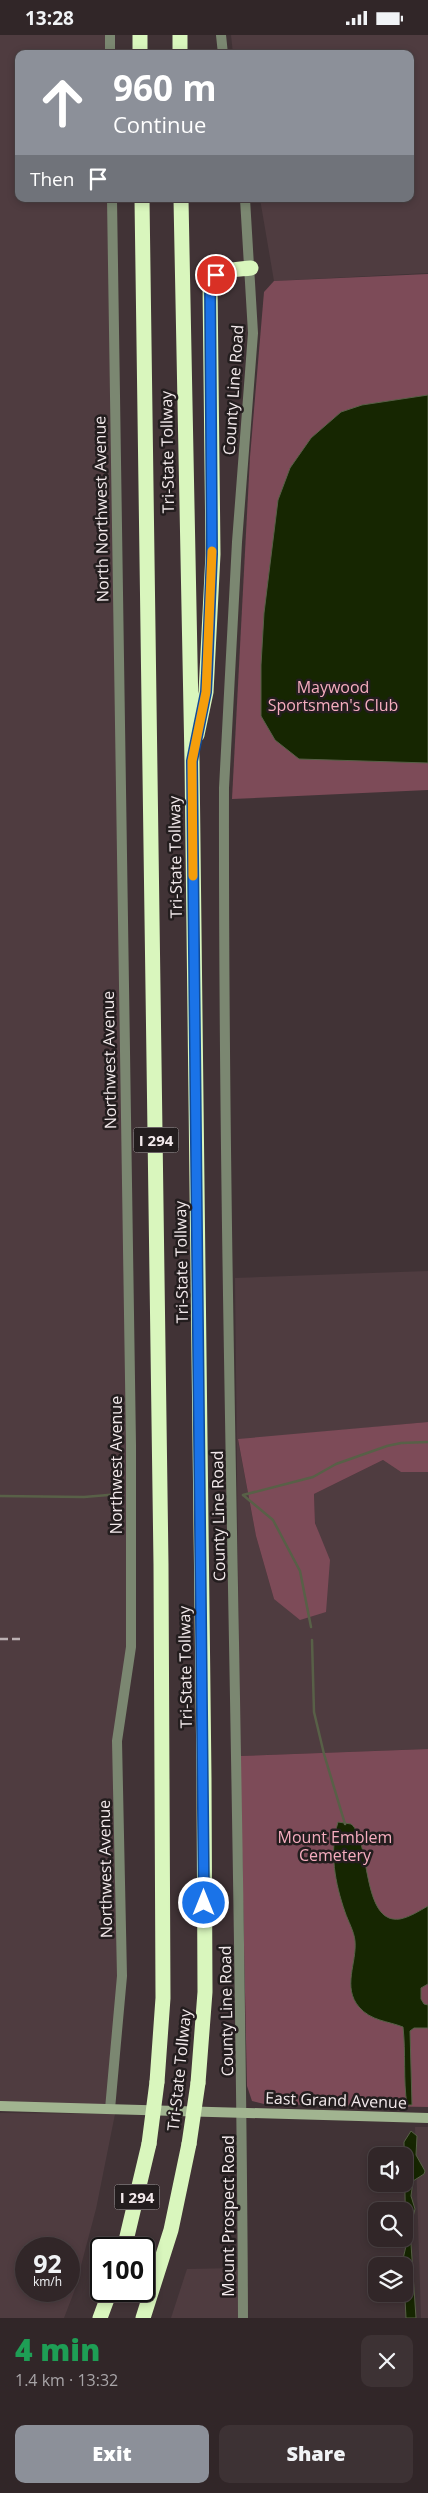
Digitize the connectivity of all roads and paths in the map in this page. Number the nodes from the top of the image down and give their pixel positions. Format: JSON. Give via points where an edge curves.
{"nodes":[{"id":1,"x":110,"y":35,"type":"edge"},
{"id":2,"x":140,"y":35,"type":"edge"},
{"id":3,"x":180,"y":35,"type":"edge"},
{"id":4,"x":221,"y":35,"type":"edge"},
{"id":5,"x":110,"y":50,"type":"edge"},
{"id":6,"x":140,"y":50,"type":"edge"},
{"id":7,"x":180,"y":50,"type":"edge"},
{"id":8,"x":223,"y":50,"type":"edge"},
{"id":9,"x":112,"y":202,"type":"edge"},
{"id":10,"x":142,"y":202,"type":"edge"},
{"id":11,"x":182,"y":202,"type":"edge"},
{"id":12,"x":245,"y":202,"type":"edge"},
{"id":13,"x":251,"y":268,"type":"junction"},
{"id":14,"x":192,"y":761,"type":"junction"},
{"id":15,"x":120,"y":819,"type":"joint"},
{"id":16,"x":0,"y":2106,"type":"edge"},
{"id":17,"x":110,"y":2109,"type":"junction"},
{"id":18,"x":242,"y":2113,"type":"junction"},
{"id":19,"x":428,"y":2118,"type":"edge"},
{"id":20,"x":127,"y":2237,"type":"edge"},
{"id":21,"x":106,"y":2302,"type":"edge"},
{"id":22,"x":100,"y":2318,"type":"edge"},
{"id":23,"x":143,"y":2318,"type":"edge"},
{"id":24,"x":243,"y":2318,"type":"edge"}],
"edges":[{"from":1,"to":5,"type":"street"},
{"from":2,"to":6,"type":"highway"},
{"from":3,"to":7,"type":"highway"},
{"from":4,"to":8,"type":"street"},
{"from":9,"to":15,"type":"street","name":"North Northwest Avenue"},
{"from":10,"to":20,"type":"highway","name":"Tri-State Tollway","number":"I 294","bridge":true,"via":[[162,1651],[163,1998],[149,2144]]},
{"from":11,"to":14,"type":"highway","name":"Tri-State Tollway","number":"I 294"},
{"from":12,"to":13,"type":"street","name":"County Line Road"},
{"from":13,"to":14,"type":"highway","via":[[224,271],[210,283],[212,554],[206,692]]},
{"from":13,"to":18,"type":"street","name":"County Line Road","via":[[253,333],[237,542],[224,797]]},
{"from":14,"to":23,"type":"highway","name":"Tri-State Tollway","number":"I 294","bridge":true,"via":[[205,1991],[198,2083],[189,2144],[171,2230]]},
{"from":15,"to":17,"type":"street","name":"Northwest Avenue","via":[[131,1445],[131,1637],[117,1741],[122,1976]]},
{"from":16,"to":17,"type":"main road","name":"East Grand Avenue"},
{"from":17,"to":18,"type":"main road","name":"East Grand Avenue"},
{"from":18,"to":19,"type":"main road","name":"East Grand Avenue"},
{"from":18,"to":24,"type":"street","name":"Mount Prospect Road"},
{"from":21,"to":22,"type":"highway"}]}
